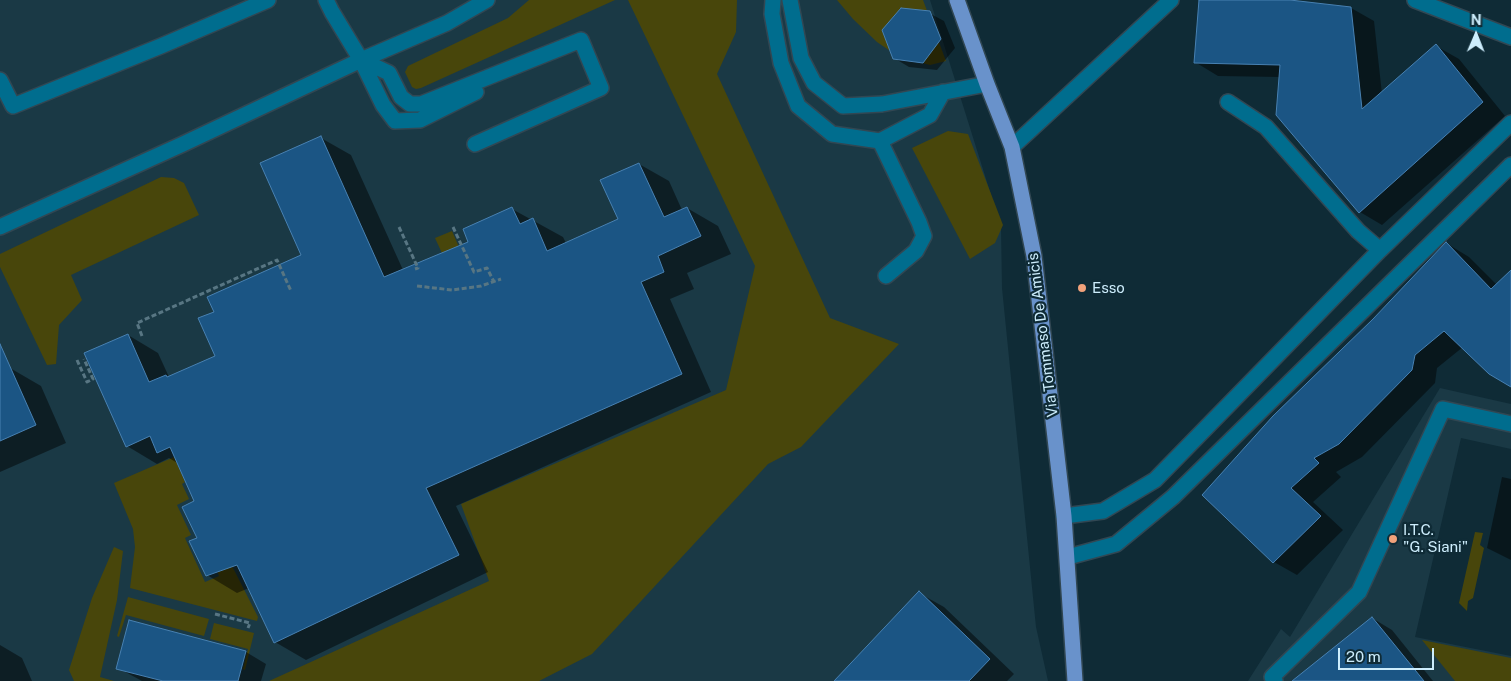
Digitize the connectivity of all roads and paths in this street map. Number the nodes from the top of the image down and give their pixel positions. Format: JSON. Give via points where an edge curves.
{"nodes":[{"id":1,"x":268,"y":0,"type":"edge"},
{"id":2,"x":326,"y":0,"type":"edge"},
{"id":3,"x":487,"y":0,"type":"edge"},
{"id":4,"x":774,"y":0,"type":"edge"},
{"id":5,"x":790,"y":0,"type":"edge"},
{"id":6,"x":957,"y":0,"type":"edge"},
{"id":7,"x":1171,"y":0,"type":"edge"},
{"id":8,"x":1415,"y":0,"type":"edge"},
{"id":9,"x":1511,"y":37,"type":"edge"},
{"id":10,"x":392,"y":47,"type":"junction"},
{"id":11,"x":562,"y":48,"type":"junction"},
{"id":12,"x":361,"y":60,"type":"junction"},
{"id":13,"x":389,"y":73,"type":"junction"},
{"id":14,"x":0,"y":80,"type":"edge"},
{"id":15,"x":987,"y":84,"type":"junction"},
{"id":16,"x":943,"y":92,"type":"junction"},
{"id":17,"x":1228,"y":102,"type":"dead end"},
{"id":18,"x":1511,"y":124,"type":"edge"},
{"id":19,"x":880,"y":141,"type":"junction"},
{"id":20,"x":475,"y":144,"type":"dead end"},
{"id":21,"x":1012,"y":147,"type":"junction"},
{"id":22,"x":1511,"y":165,"type":"edge"},
{"id":23,"x":0,"y":227,"type":"edge"},
{"id":24,"x":399,"y":227,"type":"dead end"},
{"id":25,"x":453,"y":227,"type":"dead end"},
{"id":26,"x":1380,"y":250,"type":"junction"},
{"id":27,"x":415,"y":269,"type":"dead end"},
{"id":28,"x":886,"y":276,"type":"dead end"},
{"id":29,"x":501,"y":279,"type":"dead end"},
{"id":30,"x":494,"y":282,"type":"junction"},
{"id":31,"x":417,"y":286,"type":"dead end"},
{"id":32,"x":291,"y":291,"type":"dead end"},
{"id":33,"x":142,"y":336,"type":"dead end"},
{"id":34,"x":84,"y":359,"type":"dead end"},
{"id":35,"x":77,"y":360,"type":"dead end"},
{"id":36,"x":1511,"y":424,"type":"edge"},
{"id":37,"x":1064,"y":516,"type":"junction"},
{"id":38,"x":1068,"y":557,"type":"junction"},
{"id":39,"x":215,"y":614,"type":"dead end"},
{"id":40,"x":248,"y":628,"type":"dead end"},
{"id":41,"x":1075,"y":681,"type":"edge"},
{"id":42,"x":1275,"y":681,"type":"edge"}],
"edges":[{"from":1,"to":14,"type":"street","via":[[13,106]]},
{"from":2,"to":12,"type":"street"},
{"from":3,"to":10,"type":"street","via":[[447,23]]},
{"from":4,"to":19,"type":"street","via":[[772,14],[781,63],[798,106],[832,134]]},
{"from":5,"to":16,"type":"street","via":[[801,58],[814,83],[843,106],[882,104]]},
{"from":6,"to":15,"type":"main road","name":"Via Tommaso De Amicis"},
{"from":7,"to":21,"type":"street"},
{"from":8,"to":9,"type":"street"},
{"from":10,"to":12,"type":"street"},
{"from":10,"to":13,"type":"street"},
{"from":11,"to":12,"type":"street","via":[[420,120],[396,121],[383,105]]},
{"from":11,"to":13,"type":"street","via":[[421,104],[410,104],[401,97]]},
{"from":11,"to":20,"type":"street","via":[[581,40],[601,88]]},
{"from":12,"to":13,"type":"street"},
{"from":12,"to":23,"type":"street"},
{"from":15,"to":16,"type":"street"},
{"from":15,"to":21,"type":"main road","name":"Via Tommaso De Amicis"},
{"from":16,"to":19,"type":"street","via":[[930,115]]},
{"from":17,"to":26,"type":"street","via":[[1266,127],[1358,231]]},
{"from":18,"to":26,"type":"street"},
{"from":19,"to":28,"type":"street","via":[[924,236],[916,251]]},
{"from":21,"to":37,"type":"main road","name":"Via Tommaso De Amicis","via":[[1034,256]]},
{"from":22,"to":38,"type":"street","via":[[1173,497],[1116,544]]},
{"from":24,"to":27,"type":"path","via":[[418,268]]},
{"from":25,"to":30,"type":"path","via":[[474,272],[487,268]]},
{"from":26,"to":37,"type":"street","via":[[1155,480],[1103,511]]},
{"from":29,"to":30,"type":"path"},
{"from":30,"to":31,"type":"path","via":[[452,290]]},
{"from":32,"to":33,"type":"path","via":[[277,260],[137,323]]},
{"from":34,"to":35,"type":"path","via":[[93,379],[87,382]]},
{"from":36,"to":42,"type":"street","via":[[1443,409],[1359,592],[1272,677]]},
{"from":37,"to":38,"type":"main road","name":"Via Tommaso De Amicis"},
{"from":38,"to":41,"type":"main road","name":"Via Tommaso De Amicis"},
{"from":39,"to":40,"type":"path","via":[[250,622]]}]}
